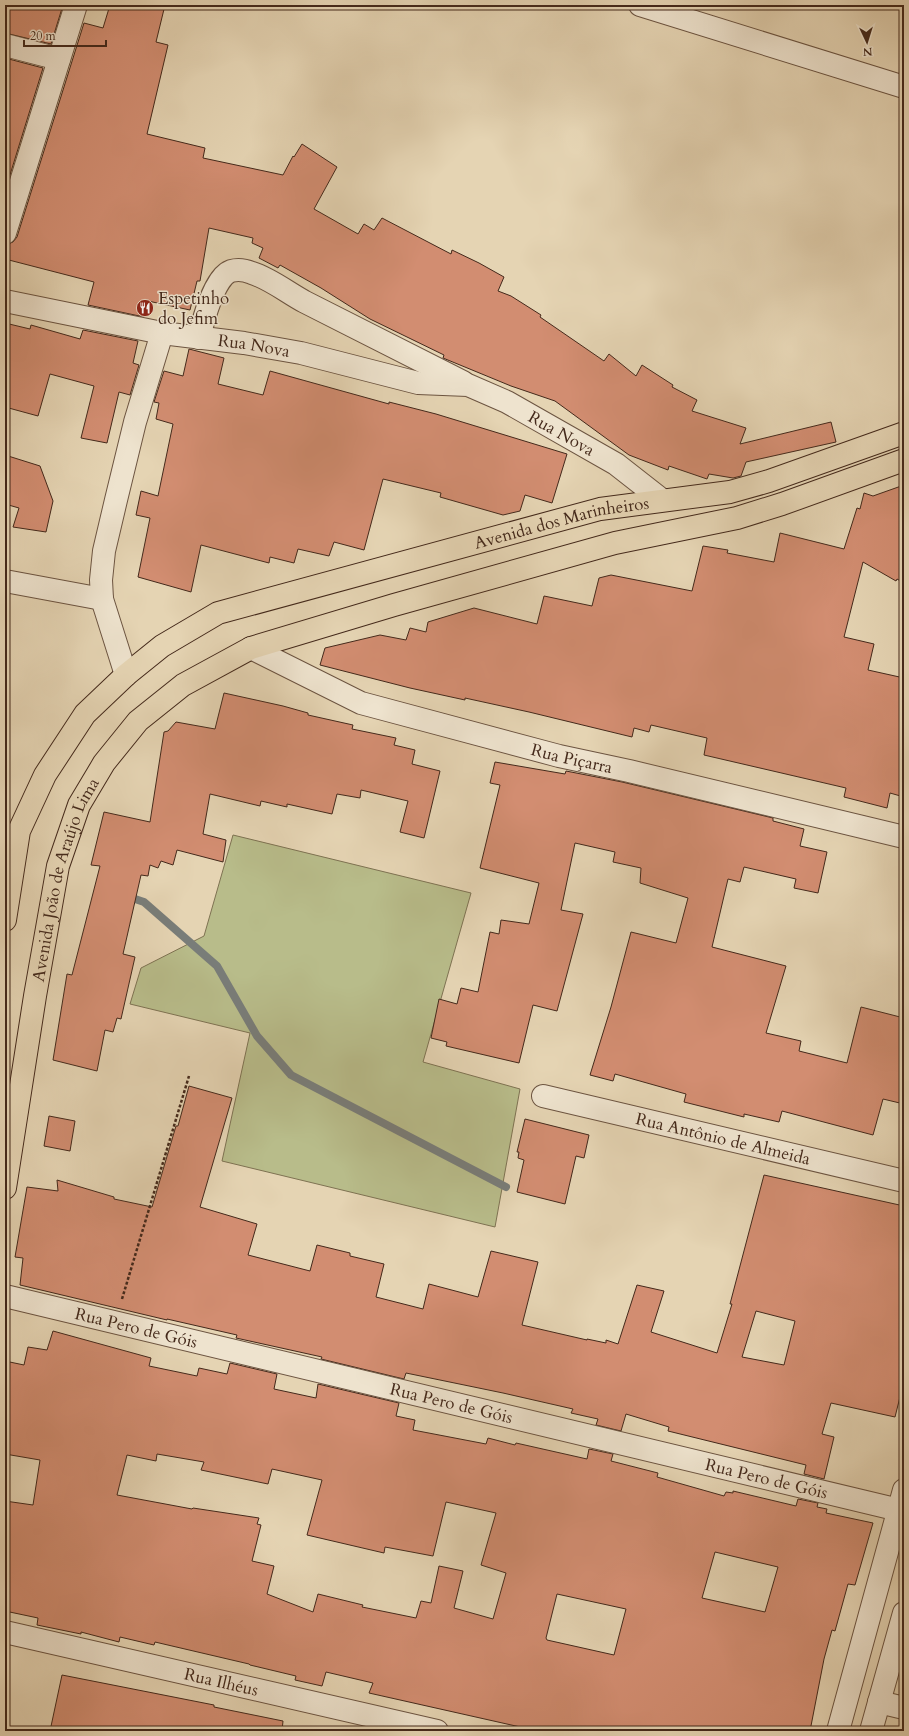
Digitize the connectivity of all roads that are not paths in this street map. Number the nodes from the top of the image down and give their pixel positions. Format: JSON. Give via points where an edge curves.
{"nodes":[{"id":1,"x":76,"y":5,"type":"edge"},
{"id":2,"x":640,"y":5,"type":"edge"},
{"id":3,"x":5,"y":45,"type":"edge"},
{"id":4,"x":59,"y":59,"type":"junction"},
{"id":5,"x":904,"y":87,"type":"edge"},
{"id":6,"x":5,"y":233,"type":"edge"},
{"id":7,"x":5,"y":301,"type":"edge"},
{"id":8,"x":162,"y":334,"type":"junction"},
{"id":9,"x":199,"y":338,"type":"junction"},
{"id":10,"x":468,"y":385,"type":"junction"},
{"id":11,"x":904,"y":433,"type":"edge"},
{"id":12,"x":904,"y":460,"type":"edge"},
{"id":13,"x":662,"y":500,"type":"junction"},
{"id":14,"x":5,"y":581,"type":"edge"},
{"id":15,"x":102,"y":599,"type":"junction"},
{"id":16,"x":251,"y":648,"type":"junction"},
{"id":17,"x":126,"y":675,"type":"junction"},
{"id":18,"x":904,"y":837,"type":"edge"},
{"id":19,"x":5,"y":920,"type":"edge"},
{"id":20,"x":543,"y":1096,"type":"dead end"},
{"id":21,"x":904,"y":1181,"type":"edge"},
{"id":22,"x":5,"y":1188,"type":"edge"},
{"id":23,"x":5,"y":1296,"type":"edge"},
{"id":24,"x":901,"y":1500,"type":"edge"},
{"id":25,"x":904,"y":1613,"type":"edge"},
{"id":26,"x":5,"y":1632,"type":"edge"},
{"id":27,"x":879,"y":1702,"type":"junction"},
{"id":28,"x":904,"y":1708,"type":"edge"},
{"id":29,"x":437,"y":1731,"type":"edge"},
{"id":30,"x":838,"y":1731,"type":"edge"},
{"id":31,"x":871,"y":1731,"type":"edge"}],
"edges":[{"from":1,"to":4,"type":"street"},
{"from":2,"to":5,"type":"street"},
{"from":3,"to":4,"type":"street"},
{"from":4,"to":6,"type":"street"},
{"from":7,"to":8,"type":"street","name":"Rua Nova"},
{"from":8,"to":9,"type":"street","name":"Rua Nova"},
{"from":8,"to":15,"type":"street","via":[[135,422],[104,551]]},
{"from":9,"to":10,"type":"street","name":"Rua Nova","via":[[301,353],[418,383]]},
{"from":9,"to":10,"type":"street","via":[[206,313],[222,278],[230,272],[239,270],[252,272],[303,301]]},
{"from":10,"to":13,"type":"street","name":"Rua Nova","via":[[507,402],[616,464]]},
{"from":11,"to":13,"type":"main road","name":"Avenida dos Marinheiros","via":[[769,481],[730,492]]},
{"from":12,"to":16,"type":"main road","name":"Avenida dos Marinheiros","via":[[737,518],[615,543]]},
{"from":13,"to":17,"type":"main road","name":"Avenida dos Marinheiros","via":[[600,509],[218,613],[162,646]]},
{"from":14,"to":15,"type":"street"},
{"from":15,"to":17,"type":"street"},
{"from":16,"to":18,"type":"street","name":"Rua Piçarra","via":[[375,708],[559,756]]},
{"from":16,"to":22,"type":"main road","name":"Avenida João de Araújo Lima","via":[[183,685],[138,721],[104,764],[79,805],[58,866]]},
{"from":17,"to":19,"type":"main road","via":[[85,714],[45,775],[19,831]]},
{"from":20,"to":21,"type":"street","name":"Rua Antônio de Almeida"},
{"from":23,"to":24,"type":"street","name":"Rua Pero de Góis"},
{"from":24,"to":30,"type":"street"},
{"from":25,"to":27,"type":"street"},
{"from":26,"to":29,"type":"street","name":"Rua Ilhéus"},
{"from":27,"to":28,"type":"street"},
{"from":27,"to":31,"type":"street"}]}
